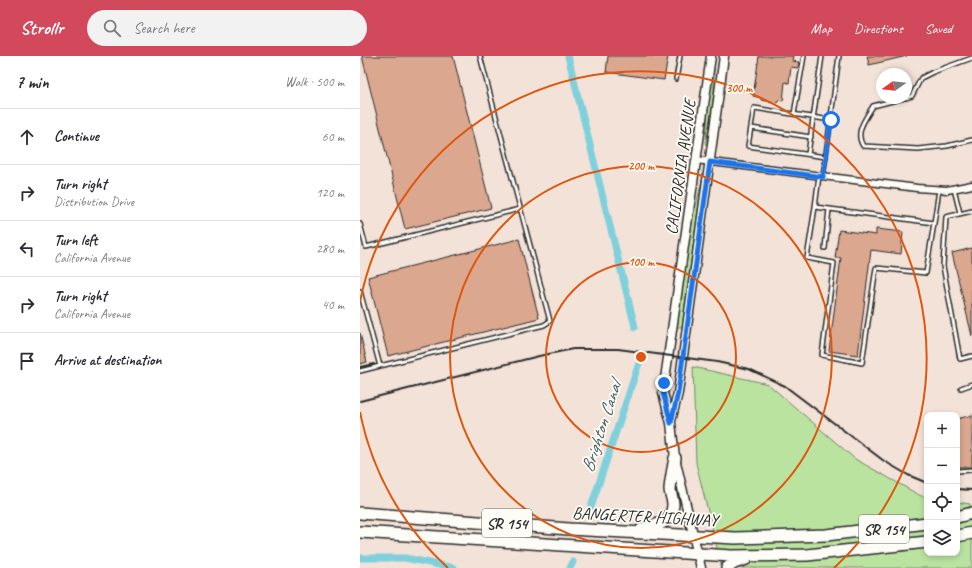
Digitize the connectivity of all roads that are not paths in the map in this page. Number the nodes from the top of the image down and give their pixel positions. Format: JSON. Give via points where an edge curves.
{"nodes":[{"id":1,"x":480,"y":56,"type":"edge"},
{"id":2,"x":680,"y":56,"type":"edge"},
{"id":3,"x":710,"y":56,"type":"edge"},
{"id":4,"x":724,"y":56,"type":"edge"},
{"id":5,"x":804,"y":56,"type":"edge"},
{"id":6,"x":822,"y":56,"type":"edge"},
{"id":7,"x":840,"y":56,"type":"edge"},
{"id":8,"x":972,"y":58,"type":"edge"},
{"id":9,"x":676,"y":80,"type":"dead end"},
{"id":10,"x":912,"y":96,"type":"edge"},
{"id":11,"x":881,"y":104,"type":"edge"},
{"id":12,"x":794,"y":114,"type":"junction"},
{"id":13,"x":814,"y":117,"type":"junction"},
{"id":14,"x":831,"y":120,"type":"junction"},
{"id":15,"x":751,"y":128,"type":"junction"},
{"id":16,"x":811,"y":137,"type":"junction"},
{"id":17,"x":972,"y":140,"type":"edge"},
{"id":18,"x":808,"y":154,"type":"junction"},
{"id":19,"x":826,"y":157,"type":"junction"},
{"id":20,"x":696,"y":160,"type":"junction"},
{"id":21,"x":710,"y":162,"type":"junction"},
{"id":22,"x":821,"y":176,"type":"junction"},
{"id":23,"x":972,"y":185,"type":"edge"},
{"id":24,"x":954,"y":189,"type":"junction"},
{"id":25,"x":939,"y":190,"type":"junction"},
{"id":26,"x":815,"y":207,"type":"junction"},
{"id":27,"x":520,"y":209,"type":"junction"},
{"id":28,"x":829,"y":209,"type":"junction"},
{"id":29,"x":972,"y":211,"type":"edge"},
{"id":30,"x":960,"y":213,"type":"junction"},
{"id":31,"x":934,"y":223,"type":"junction"},
{"id":32,"x":360,"y":224,"type":"edge"},
{"id":33,"x":366,"y":247,"type":"junction"},
{"id":34,"x":360,"y":248,"type":"edge"},
{"id":35,"x":825,"y":248,"type":"dead end"},
{"id":36,"x":360,"y":291,"type":"edge"},
{"id":37,"x":972,"y":356,"type":"edge"},
{"id":38,"x":380,"y":366,"type":"junction"},
{"id":39,"x":360,"y":371,"type":"edge"},
{"id":40,"x":972,"y":384,"type":"edge"},
{"id":41,"x":961,"y":388,"type":"dead end"},
{"id":42,"x":671,"y":423,"type":"junction"},
{"id":43,"x":675,"y":458,"type":"junction"},
{"id":44,"x":972,"y":470,"type":"edge"},
{"id":45,"x":960,"y":471,"type":"edge"},
{"id":46,"x":360,"y":513,"type":"edge"},
{"id":47,"x":972,"y":513,"type":"edge"},
{"id":48,"x":960,"y":516,"type":"edge"},
{"id":49,"x":924,"y":523,"type":"edge"},
{"id":50,"x":360,"y":532,"type":"edge"},
{"id":51,"x":628,"y":532,"type":"junction"},
{"id":52,"x":972,"y":534,"type":"edge"},
{"id":53,"x":694,"y":536,"type":"junction"},
{"id":54,"x":960,"y":536,"type":"edge"},
{"id":55,"x":924,"y":542,"type":"edge"},
{"id":56,"x":698,"y":555,"type":"junction"},
{"id":57,"x":754,"y":556,"type":"junction"},
{"id":58,"x":701,"y":568,"type":"edge"},
{"id":59,"x":727,"y":568,"type":"edge"}],
"edges":[{"from":1,"to":27,"type":"lane"},
{"from":2,"to":9,"type":"lane"},
{"from":3,"to":20,"type":"main road","name":"CALIFORNIA AVENUE"},
{"from":4,"to":21,"type":"main road","name":"CALIFORNIA AVENUE"},
{"from":5,"to":12,"type":"lane"},
{"from":6,"to":13,"type":"lane"},
{"from":7,"to":14,"type":"lane"},
{"from":8,"to":10,"type":"lane","via":[[921,78]]},
{"from":11,"to":17,"type":"lane","via":[[873,106],[860,129],[860,141],[863,146],[918,149]]},
{"from":12,"to":13,"type":"lane"},
{"from":12,"to":15,"type":"lane","via":[[754,108]]},
{"from":13,"to":14,"type":"lane"},
{"from":13,"to":16,"type":"lane"},
{"from":14,"to":19,"type":"lane"},
{"from":15,"to":16,"type":"lane"},
{"from":15,"to":18,"type":"lane","via":[[748,146]]},
{"from":16,"to":18,"type":"lane"},
{"from":18,"to":19,"type":"lane"},
{"from":19,"to":22,"type":"lane"},
{"from":20,"to":21,"type":"street"},
{"from":20,"to":42,"type":"main road","name":"CALIFORNIA AVENUE","via":[[663,393]]},
{"from":21,"to":22,"type":"street"},
{"from":21,"to":42,"type":"main road","name":"CALIFORNIA AVENUE","via":[[678,393]]},
{"from":22,"to":25,"type":"street"},
{"from":22,"to":26,"type":"lane"},
{"from":23,"to":24,"type":"street"},
{"from":24,"to":25,"type":"street"},
{"from":24,"to":30,"type":"lane"},
{"from":25,"to":31,"type":"lane"},
{"from":26,"to":28,"type":"lane"},
{"from":26,"to":31,"type":"lane","via":[[807,258],[834,263],[822,355],[862,363],[876,268],[926,273]]},
{"from":27,"to":33,"type":"lane"},
{"from":27,"to":38,"type":"lane","via":[[550,321],[544,325]]},
{"from":28,"to":31,"type":"lane"},
{"from":28,"to":35,"type":"lane"},
{"from":29,"to":30,"type":"lane"},
{"from":30,"to":37,"type":"lane","via":[[946,217],[943,266],[960,359]]},
{"from":32,"to":33,"type":"lane"},
{"from":33,"to":34,"type":"lane"},
{"from":36,"to":38,"type":"lane"},
{"from":38,"to":39,"type":"lane"},
{"from":40,"to":41,"type":"lane"},
{"from":42,"to":43,"type":"main road","name":"CALIFORNIA AVENUE"},
{"from":43,"to":51,"type":"highway","via":[[670,490],[672,508],[669,516],[658,526]]},
{"from":43,"to":53,"type":"main road","name":"CALIFORNIA AVENUE"},
{"from":44,"to":45,"type":"lane"},
{"from":46,"to":51,"type":"highway","name":"BANGERTER HIGHWAY","number":"SR 154"},
{"from":47,"to":48,"type":"highway"},
{"from":49,"to":53,"type":"highway","name":"BANGERTER HIGHWAY","number":"SR 154","via":[[826,535],[750,538]]},
{"from":50,"to":56,"type":"highway","name":"BANGERTER HIGHWAY","number":"SR 154"},
{"from":51,"to":53,"type":"highway","name":"BANGERTER HIGHWAY","number":"SR 154"},
{"from":52,"to":54,"type":"highway"},
{"from":53,"to":56,"type":"main road","name":"CALIFORNIA AVENUE"},
{"from":55,"to":57,"type":"highway","name":"BANGERTER HIGHWAY","number":"SR 154","via":[[831,553]]},
{"from":56,"to":57,"type":"highway","name":"BANGERTER HIGHWAY","number":"SR 154"},
{"from":56,"to":58,"type":"main road","name":"CALIFORNIA AVENUE"},
{"from":57,"to":59,"type":"highway"}]}
